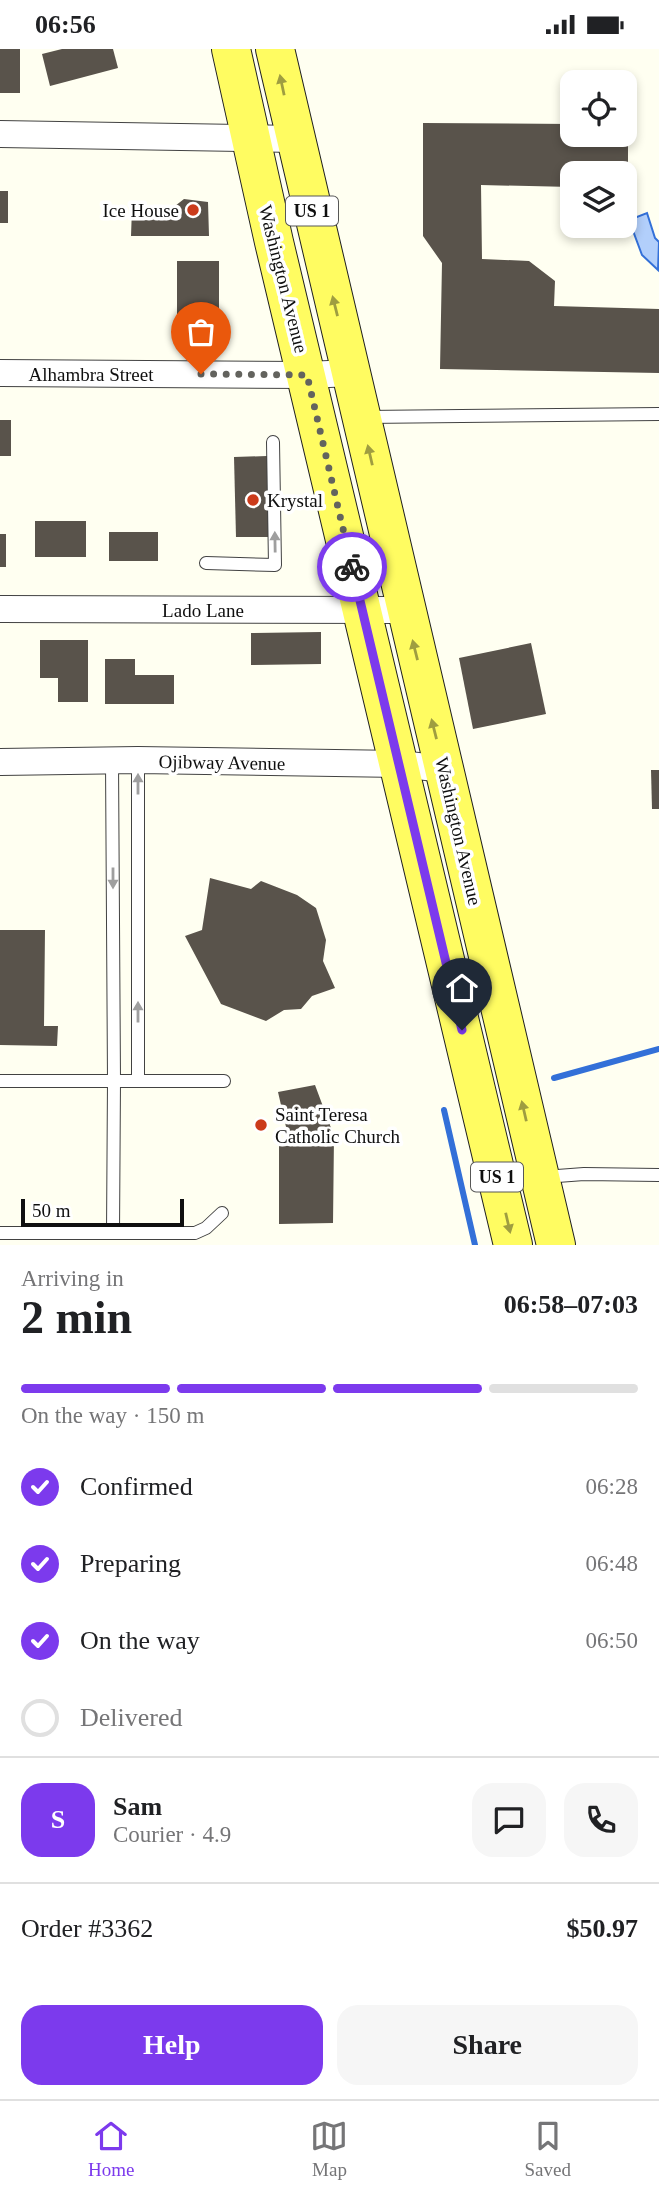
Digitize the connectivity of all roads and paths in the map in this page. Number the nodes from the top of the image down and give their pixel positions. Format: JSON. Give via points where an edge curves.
{"nodes":[{"id":1,"x":231,"y":49,"type":"edge"},
{"id":2,"x":275,"y":49,"type":"edge"},
{"id":3,"x":0,"y":134,"type":"edge"},
{"id":4,"x":250,"y":138,"type":"junction"},
{"id":5,"x":294,"y":139,"type":"junction"},
{"id":6,"x":0,"y":373,"type":"edge"},
{"id":7,"x":351,"y":373,"type":"junction"},
{"id":8,"x":307,"y":375,"type":"junction"},
{"id":9,"x":659,"y":414,"type":"edge"},
{"id":10,"x":361,"y":417,"type":"junction"},
{"id":11,"x":273,"y":442,"type":"dead end"},
{"id":12,"x":206,"y":563,"type":"dead end"},
{"id":13,"x":0,"y":609,"type":"edge"},
{"id":14,"x":362,"y":610,"type":"junction"},
{"id":15,"x":406,"y":610,"type":"junction"},
{"id":16,"x":125,"y":761,"type":"junction"},
{"id":17,"x":0,"y":762,"type":"edge"},
{"id":18,"x":400,"y":764,"type":"junction"},
{"id":19,"x":444,"y":769,"type":"junction"},
{"id":20,"x":0,"y":1080,"type":"edge"},
{"id":21,"x":114,"y":1080,"type":"junction"},
{"id":22,"x":138,"y":1080,"type":"junction"},
{"id":23,"x":224,"y":1081,"type":"dead end"},
{"id":24,"x":659,"y":1175,"type":"edge"},
{"id":25,"x":540,"y":1178,"type":"junction"},
{"id":26,"x":222,"y":1213,"type":"dead end"},
{"id":27,"x":0,"y":1233,"type":"edge"},
{"id":28,"x":113,"y":1233,"type":"junction"},
{"id":29,"x":513,"y":1245,"type":"edge"},
{"id":30,"x":556,"y":1245,"type":"edge"}],
"edges":[{"from":1,"to":4,"type":"main road","name":"Washington Avenue","number":"US 1"},
{"from":5,"to":2,"type":"main road","name":"Washington Avenue","number":"US 1","one_way":true},
{"from":3,"to":4,"type":"street"},
{"from":4,"to":5,"type":"street"},
{"from":4,"to":8,"type":"main road","name":"Washington Avenue","number":"US 1"},
{"from":7,"to":5,"type":"main road","name":"Washington Avenue","number":"US 1","one_way":true},
{"from":6,"to":8,"type":"street","name":"Alhambra Street"},
{"from":7,"to":8,"type":"street","name":"Alhambra Street"},
{"from":7,"to":10,"type":"main road","name":"Washington Avenue","number":"US 1"},
{"from":8,"to":14,"type":"main road","name":"Washington Avenue","number":"US 1"},
{"from":9,"to":10,"type":"lane"},
{"from":15,"to":10,"type":"main road","name":"Washington Avenue","number":"US 1","one_way":true},
{"from":12,"to":11,"type":"lane","one_way":true,"via":[[275,565]]},
{"from":13,"to":14,"type":"street","name":"Lado Lane"},
{"from":14,"to":15,"type":"street","name":"Lado Lane"},
{"from":14,"to":18,"type":"main road","name":"Washington Avenue","number":"US 1"},
{"from":19,"to":15,"type":"main road","name":"Washington Avenue","number":"US 1","one_way":true},
{"from":16,"to":17,"type":"street","name":"Ojibway Avenue"},
{"from":16,"to":18,"type":"street","name":"Ojibway Avenue"},
{"from":16,"to":21,"type":"lane","one_way":true},
{"from":22,"to":16,"type":"lane","one_way":true},
{"from":18,"to":19,"type":"street","name":"Ojibway Avenue"},
{"from":18,"to":29,"type":"main road","name":"Washington Avenue","number":"US 1","one_way":true},
{"from":25,"to":19,"type":"main road","name":"Washington Avenue","number":"US 1","one_way":true},
{"from":20,"to":21,"type":"lane"},
{"from":21,"to":22,"type":"lane"},
{"from":21,"to":28,"type":"lane"},
{"from":22,"to":23,"type":"lane"},
{"from":24,"to":25,"type":"lane"},
{"from":25,"to":30,"type":"main road","name":"Washington Avenue","number":"US 1"},
{"from":26,"to":28,"type":"lane","via":[[195,1233]]},
{"from":27,"to":28,"type":"lane"}]}
